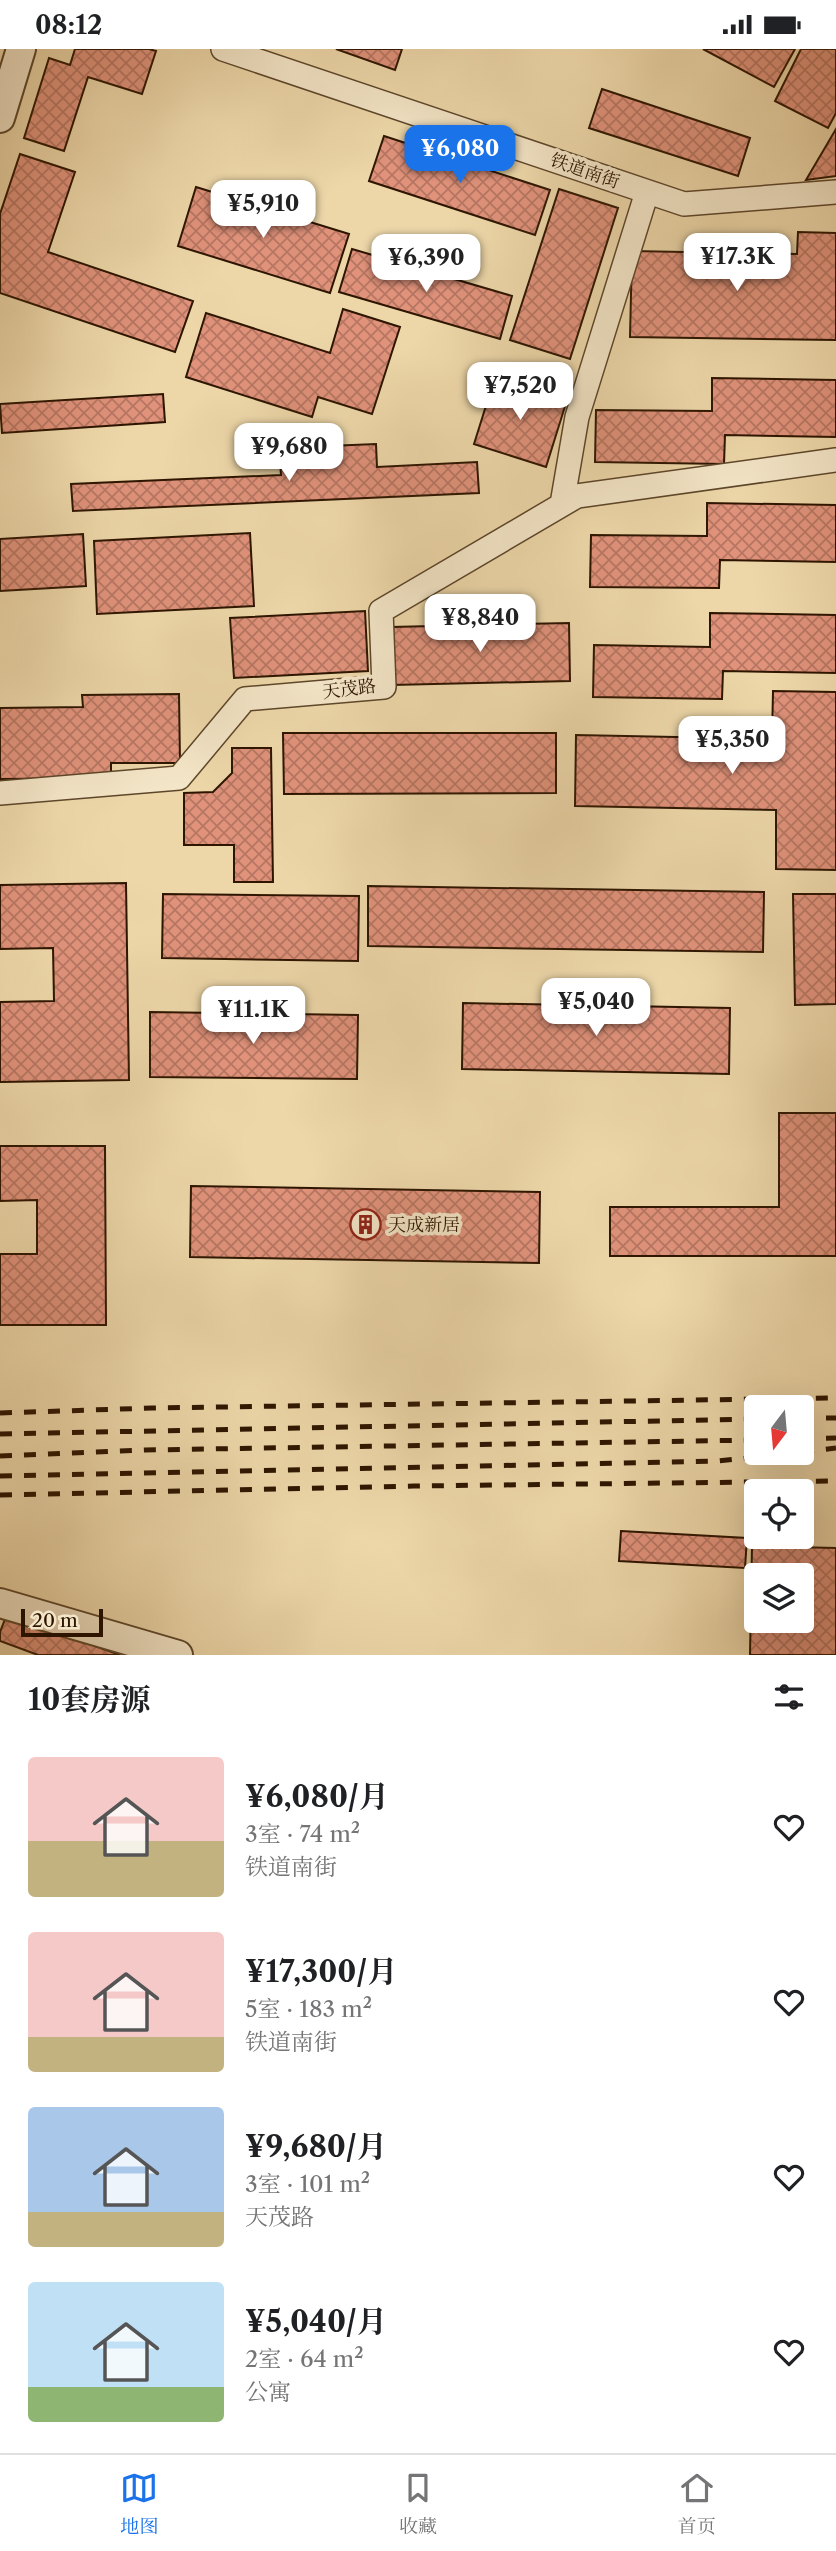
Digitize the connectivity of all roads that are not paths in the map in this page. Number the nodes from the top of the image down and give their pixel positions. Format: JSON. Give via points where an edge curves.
{"nodes":[{"id":1,"x":21,"y":49,"type":"edge"},
{"id":2,"x":223,"y":49,"type":"edge"},
{"id":3,"x":0,"y":118,"type":"edge"},
{"id":4,"x":647,"y":192,"type":"junction"},
{"id":5,"x":836,"y":192,"type":"edge"},
{"id":6,"x":836,"y":460,"type":"edge"},
{"id":7,"x":562,"y":504,"type":"junction"},
{"id":8,"x":0,"y":793,"type":"edge"},
{"id":9,"x":0,"y":1603,"type":"edge"},
{"id":10,"x":178,"y":1655,"type":"edge"}],
"edges":[{"from":1,"to":3,"type":"street"},
{"from":2,"to":4,"type":"street","name":"铁道南街"},
{"from":4,"to":5,"type":"street","name":"铁道南街","via":[[684,204]]},
{"from":4,"to":7,"type":"street","via":[[578,418]]},
{"from":6,"to":7,"type":"street","name":"天茂路","via":[[577,496]]},
{"from":7,"to":8,"type":"street","name":"天茂路","via":[[381,611],[384,687],[245,699],[179,778]]},
{"from":9,"to":10,"type":"street"}]}
